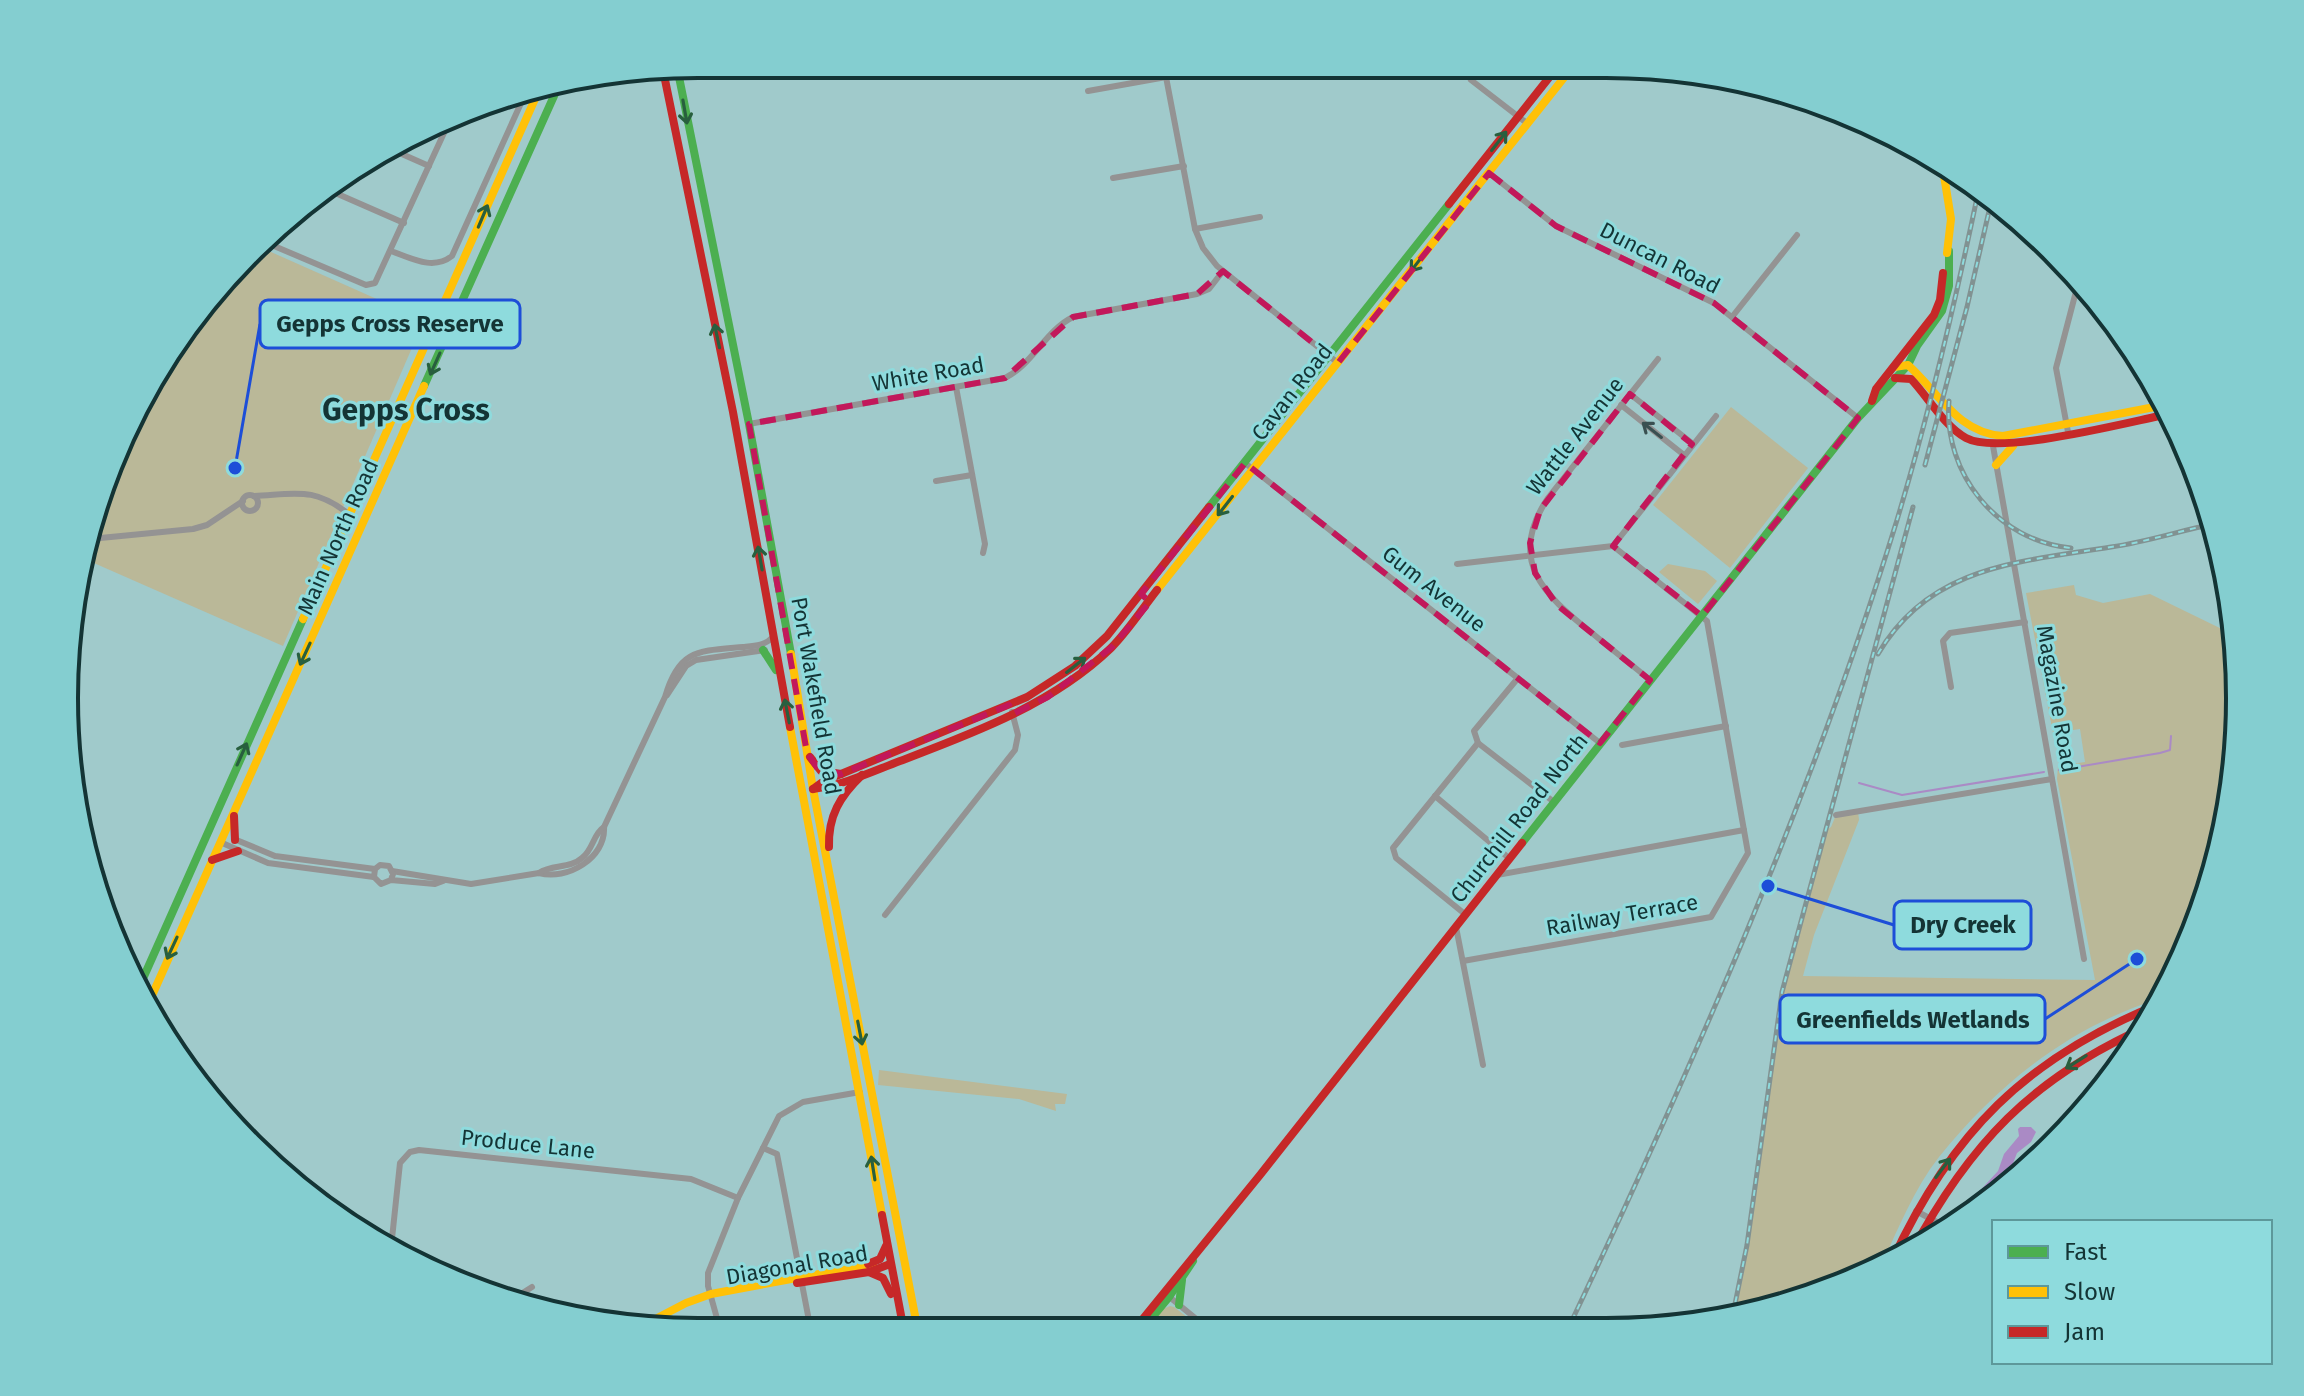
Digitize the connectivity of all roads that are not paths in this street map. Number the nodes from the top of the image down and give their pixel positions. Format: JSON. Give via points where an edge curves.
{"nodes":[{"id":1,"x":679,"y":78,"type":"edge"},
{"id":2,"x":1160,"y":78,"type":"edge"},
{"id":3,"x":1166,"y":78,"type":"edge"},
{"id":4,"x":1470,"y":78,"type":"edge"},
{"id":5,"x":1549,"y":78,"type":"edge"},
{"id":6,"x":1564,"y":78,"type":"edge"},
{"id":7,"x":665,"y":79,"type":"edge"},
{"id":8,"x":1088,"y":91,"type":"dead end"},
{"id":9,"x":554,"y":95,"type":"edge"},
{"id":10,"x":535,"y":100,"type":"edge"},
{"id":11,"x":520,"y":104,"type":"edge"},
{"id":12,"x":1518,"y":116,"type":"junction"},
{"id":13,"x":1528,"y":124,"type":"junction"},
{"id":14,"x":444,"y":133,"type":"edge"},
{"id":15,"x":402,"y":154,"type":"edge"},
{"id":16,"x":429,"y":166,"type":"junction"},
{"id":17,"x":1184,"y":166,"type":"junction"},
{"id":18,"x":1479,"y":166,"type":"junction"},
{"id":19,"x":1489,"y":173,"type":"junction"},
{"id":20,"x":1113,"y":178,"type":"dead end"},
{"id":21,"x":1945,"y":179,"type":"edge"},
{"id":22,"x":338,"y":194,"type":"edge"},
{"id":23,"x":1260,"y":217,"type":"dead end"},
{"id":24,"x":404,"y":223,"type":"junction"},
{"id":25,"x":1195,"y":229,"type":"junction"},
{"id":26,"x":708,"y":230,"type":"junction"},
{"id":27,"x":695,"y":232,"type":"junction"},
{"id":28,"x":1797,"y":235,"type":"dead end"},
{"id":29,"x":274,"y":246,"type":"edge"},
{"id":30,"x":391,"y":251,"type":"junction"},
{"id":31,"x":1949,"y":251,"type":"junction"},
{"id":32,"x":1223,"y":271,"type":"junction"},
{"id":33,"x":2076,"y":293,"type":"edge"},
{"id":34,"x":1732,"y":317,"type":"junction"},
{"id":35,"x":1916,"y":348,"type":"junction"},
{"id":36,"x":1328,"y":356,"type":"junction"},
{"id":37,"x":1658,"y":359,"type":"dead end"},
{"id":38,"x":1338,"y":363,"type":"junction"},
{"id":39,"x":1908,"y":365,"type":"junction"},
{"id":40,"x":1894,"y":367,"type":"junction"},
{"id":41,"x":1917,"y":372,"type":"junction"},
{"id":42,"x":1895,"y":378,"type":"junction"},
{"id":43,"x":956,"y":387,"type":"junction"},
{"id":44,"x":1630,"y":394,"type":"junction"},
{"id":45,"x":1872,"y":401,"type":"junction"},
{"id":46,"x":1621,"y":405,"type":"junction"},
{"id":47,"x":2153,"y":408,"type":"edge"},
{"id":48,"x":733,"y":412,"type":"junction"},
{"id":49,"x":1716,"y":416,"type":"dead end"},
{"id":50,"x":2158,"y":416,"type":"edge"},
{"id":51,"x":1858,"y":418,"type":"junction"},
{"id":52,"x":749,"y":424,"type":"junction"},
{"id":53,"x":1966,"y":427,"type":"junction"},
{"id":54,"x":2068,"y":428,"type":"junction"},
{"id":55,"x":2009,"y":434,"type":"junction"},
{"id":56,"x":2017,"y":443,"type":"junction"},
{"id":57,"x":1693,"y":444,"type":"junction"},
{"id":58,"x":1993,"y":446,"type":"junction"},
{"id":59,"x":740,"y":448,"type":"junction"},
{"id":60,"x":1684,"y":455,"type":"junction"},
{"id":61,"x":1245,"y":463,"type":"junction"},
{"id":62,"x":1996,"y":465,"type":"junction"},
{"id":63,"x":1254,"y":469,"type":"junction"},
{"id":64,"x":972,"y":475,"type":"junction"},
{"id":65,"x":936,"y":481,"type":"dead end"},
{"id":66,"x":268,"y":495,"type":"junction"},
{"id":67,"x":254,"y":496,"type":"junction"},
{"id":68,"x":258,"y":503,"type":"junction"},
{"id":69,"x":243,"y":504,"type":"junction"},
{"id":70,"x":373,"y":504,"type":"junction"},
{"id":71,"x":350,"y":515,"type":"junction"},
{"id":72,"x":1196,"y":525,"type":"junction"},
{"id":73,"x":99,"y":538,"type":"edge"},
{"id":74,"x":1196,"y":544,"type":"junction"},
{"id":75,"x":1613,"y":546,"type":"junction"},
{"id":76,"x":352,"y":548,"type":"junction"},
{"id":77,"x":983,"y":553,"type":"dead end"},
{"id":78,"x":1530,"y":555,"type":"junction"},
{"id":79,"x":1457,"y":564,"type":"dead end"},
{"id":80,"x":1141,"y":594,"type":"junction"},
{"id":81,"x":782,"y":602,"type":"junction"},
{"id":82,"x":1150,"y":602,"type":"junction"},
{"id":83,"x":1702,"y":616,"type":"junction"},
{"id":84,"x":2025,"y":622,"type":"junction"},
{"id":85,"x":774,"y":635,"type":"junction"},
{"id":86,"x":776,"y":647,"type":"junction"},
{"id":87,"x":763,"y":650,"type":"junction"},
{"id":88,"x":1518,"y":678,"type":"junction"},
{"id":89,"x":1650,"y":680,"type":"junction"},
{"id":90,"x":782,"y":685,"type":"junction"},
{"id":91,"x":1951,"y":687,"type":"dead end"},
{"id":92,"x":665,"y":697,"type":"junction"},
{"id":93,"x":1011,"y":709,"type":"junction"},
{"id":94,"x":1726,"y":726,"type":"junction"},
{"id":95,"x":792,"y":737,"type":"junction"},
{"id":96,"x":1478,"y":743,"type":"junction"},
{"id":97,"x":1600,"y":743,"type":"junction"},
{"id":98,"x":1622,"y":745,"type":"dead end"},
{"id":99,"x":807,"y":753,"type":"junction"},
{"id":100,"x":841,"y":774,"type":"junction"},
{"id":101,"x":862,"y":775,"type":"junction"},
{"id":102,"x":2052,"y":779,"type":"junction"},
{"id":103,"x":247,"y":782,"type":"junction"},
{"id":104,"x":227,"y":789,"type":"junction"},
{"id":105,"x":813,"y":789,"type":"junction"},
{"id":106,"x":1435,"y":796,"type":"junction"},
{"id":107,"x":1554,"y":802,"type":"junction"},
{"id":108,"x":234,"y":811,"type":"junction"},
{"id":109,"x":1836,"y":815,"type":"dead end"},
{"id":110,"x":811,"y":828,"type":"junction"},
{"id":111,"x":1744,"y":830,"type":"junction"},
{"id":112,"x":207,"y":834,"type":"junction"},
{"id":113,"x":222,"y":839,"type":"junction"},
{"id":114,"x":235,"y":840,"type":"junction"},
{"id":115,"x":238,"y":851,"type":"junction"},
{"id":116,"x":1510,"y":859,"type":"junction"},
{"id":117,"x":212,"y":860,"type":"junction"},
{"id":118,"x":392,"y":871,"type":"junction"},
{"id":119,"x":374,"y":873,"type":"junction"},
{"id":120,"x":1497,"y":875,"type":"junction"},
{"id":121,"x":391,"y":880,"type":"junction"},
{"id":122,"x":443,"y":881,"type":"junction"},
{"id":123,"x":834,"y":902,"type":"junction"},
{"id":124,"x":885,"y":915,"type":"dead end"},
{"id":125,"x":1466,"y":915,"type":"junction"},
{"id":126,"x":1456,"y":927,"type":"junction"},
{"id":127,"x":2084,"y":959,"type":"dead end"},
{"id":128,"x":1463,"y":961,"type":"junction"},
{"id":129,"x":144,"y":976,"type":"edge"},
{"id":130,"x":850,"y":982,"type":"junction"},
{"id":131,"x":153,"y":993,"type":"edge"},
{"id":132,"x":845,"y":1009,"type":"junction"},
{"id":133,"x":2141,"y":1012,"type":"edge"},
{"id":134,"x":2125,"y":1037,"type":"edge"},
{"id":135,"x":1483,"y":1065,"type":"dead end"},
{"id":136,"x":860,"y":1092,"type":"junction"},
{"id":137,"x":763,"y":1148,"type":"junction"},
{"id":138,"x":887,"y":1177,"type":"junction"},
{"id":139,"x":738,"y":1198,"type":"junction"},
{"id":140,"x":1915,"y":1210,"type":"junction"},
{"id":141,"x":1928,"y":1217,"type":"junction"},
{"id":142,"x":1937,"y":1222,"type":"edge"},
{"id":143,"x":1921,"y":1232,"type":"edge"},
{"id":144,"x":392,"y":1237,"type":"edge"},
{"id":145,"x":1900,"y":1244,"type":"edge"},
{"id":146,"x":886,"y":1245,"type":"junction"},
{"id":147,"x":1194,"y":1258,"type":"junction"},
{"id":148,"x":890,"y":1264,"type":"junction"},
{"id":149,"x":869,"y":1268,"type":"junction"},
{"id":150,"x":802,"y":1279,"type":"junction"},
{"id":151,"x":1182,"y":1279,"type":"junction"},
{"id":152,"x":532,"y":1287,"type":"dead end"},
{"id":153,"x":523,"y":1292,"type":"edge"},
{"id":154,"x":1167,"y":1294,"type":"junction"},
{"id":155,"x":712,"y":1296,"type":"junction"},
{"id":156,"x":912,"y":1303,"type":"junction"},
{"id":157,"x":1179,"y":1305,"type":"junction"},
{"id":158,"x":659,"y":1317,"type":"edge"},
{"id":159,"x":669,"y":1317,"type":"edge"},
{"id":160,"x":717,"y":1318,"type":"edge"},
{"id":161,"x":809,"y":1318,"type":"edge"},
{"id":162,"x":899,"y":1318,"type":"edge"},
{"id":163,"x":901,"y":1318,"type":"edge"},
{"id":164,"x":915,"y":1318,"type":"edge"},
{"id":165,"x":1145,"y":1318,"type":"edge"},
{"id":166,"x":1150,"y":1318,"type":"edge"},
{"id":167,"x":1195,"y":1318,"type":"edge"}],
"edges":[{"from":1,"to":26,"type":"main road","name":"Port Wakefield Road","one_way":true},
{"from":2,"to":8,"type":"street"},
{"from":3,"to":17,"type":"street"},
{"from":4,"to":12,"type":"street"},
{"from":5,"to":12,"type":"main road","name":"Cavan Road"},
{"from":6,"to":13,"type":"main road","name":"Cavan Road"},
{"from":7,"to":27,"type":"main road","name":"Port Wakefield Road"},
{"from":9,"to":70,"type":"main road","name":"Main North Road","one_way":true},
{"from":71,"to":10,"type":"main road","name":"Main North Road","one_way":true},
{"from":11,"to":30,"type":"street","via":[[452,256],[434,264]]},
{"from":12,"to":13,"type":"street"},
{"from":18,"to":12,"type":"main road","name":"Cavan Road","one_way":true},
{"from":13,"to":19,"type":"main road","name":"Cavan Road"},
{"from":14,"to":16,"type":"street"},
{"from":15,"to":16,"type":"street"},
{"from":16,"to":24,"type":"street"},
{"from":17,"to":20,"type":"street"},
{"from":17,"to":25,"type":"street"},
{"from":18,"to":19,"type":"street","name":"Duncan Road"},
{"from":18,"to":36,"type":"main road","name":"Cavan Road"},
{"from":19,"to":34,"type":"street","name":"Duncan Road","via":[[1556,226],[1709,300]]},
{"from":19,"to":38,"type":"main road","name":"Cavan Road","one_way":true},
{"from":21,"to":31,"type":"main road","name":"Churchill Road North","via":[[1951,211]]},
{"from":22,"to":24,"type":"street"},
{"from":23,"to":25,"type":"street"},
{"from":24,"to":30,"type":"street"},
{"from":25,"to":32,"type":"street"},
{"from":26,"to":27,"type":"main road"},
{"from":26,"to":52,"type":"main road","name":"Port Wakefield Road"},
{"from":48,"to":27,"type":"main road","name":"Port Wakefield Road","one_way":true},
{"from":28,"to":34,"type":"street"},
{"from":29,"to":30,"type":"street","via":[[372,285]]},
{"from":31,"to":35,"type":"main road","name":"Churchill Road North","via":[[1945,304]]},
{"from":31,"to":40,"type":"main road","name":"Churchill Road North","via":[[1937,310]]},
{"from":32,"to":36,"type":"street"},
{"from":32,"to":43,"type":"street","name":"White Road","via":[[1209,289],[1197,294],[1073,317],[1014,374]]},
{"from":33,"to":54,"type":"street","via":[[2056,368]]},
{"from":34,"to":51,"type":"street","name":"Duncan Road"},
{"from":35,"to":39,"type":"main road","name":"Churchill Road North"},
{"from":35,"to":41,"type":"main road"},
{"from":36,"to":38,"type":"street"},
{"from":36,"to":61,"type":"main road","name":"Cavan Road"},
{"from":37,"to":44,"type":"street","name":"Wattle Avenue"},
{"from":38,"to":63,"type":"main road","name":"Cavan Road"},
{"from":39,"to":40,"type":"main road"},
{"from":39,"to":41,"type":"main road"},
{"from":39,"to":42,"type":"main road","name":"Churchill Road North"},
{"from":40,"to":45,"type":"main road","name":"Churchill Road North"},
{"from":41,"to":53,"type":"main road"},
{"from":42,"to":45,"type":"main road","name":"Churchill Road North"},
{"from":42,"to":58,"type":"main road","via":[[1911,379],[1968,440]]},
{"from":43,"to":52,"type":"street","name":"White Road"},
{"from":43,"to":64,"type":"street"},
{"from":44,"to":46,"type":"street","name":"Wattle Avenue"},
{"from":44,"to":57,"type":"street"},
{"from":45,"to":51,"type":"main road","name":"Churchill Road North"},
{"from":60,"to":46,"type":"street","one_way":true},
{"from":46,"to":78,"type":"street","name":"Wattle Avenue","via":[[1540,510]]},
{"from":47,"to":54,"type":"main road"},
{"from":48,"to":52,"type":"main road"},
{"from":48,"to":59,"type":"main road","name":"Port Wakefield Road"},
{"from":49,"to":57,"type":"street"},
{"from":50,"to":54,"type":"main road"},
{"from":51,"to":83,"type":"main road","name":"Churchill Road North"},
{"from":52,"to":59,"type":"main road"},
{"from":52,"to":81,"type":"main road","name":"Port Wakefield Road"},
{"from":53,"to":55,"type":"main road","via":[[1985,436]]},
{"from":53,"to":58,"type":"main road"},
{"from":54,"to":55,"type":"main road"},
{"from":54,"to":56,"type":"main road"},
{"from":55,"to":58,"type":"main road"},
{"from":56,"to":58,"type":"main road"},
{"from":56,"to":62,"type":"main road"},
{"from":57,"to":60,"type":"street"},
{"from":58,"to":62,"type":"street","name":"Magazine Road"},
{"from":85,"to":59,"type":"main road","name":"Port Wakefield Road","one_way":true},
{"from":60,"to":75,"type":"street"},
{"from":61,"to":63,"type":"street","name":"Gum Avenue"},
{"from":61,"to":72,"type":"main road","name":"Cavan Road"},
{"from":62,"to":84,"type":"street","name":"Magazine Road"},
{"from":63,"to":74,"type":"main road","name":"Cavan Road","one_way":true},
{"from":63,"to":88,"type":"street","name":"Gum Avenue"},
{"from":64,"to":65,"type":"street"},
{"from":64,"to":77,"type":"street"},
{"from":66,"to":67,"type":"street"},
{"from":66,"to":68,"type":"street"},
{"from":66,"to":71,"type":"street","via":[[308,493]]},
{"from":67,"to":68,"type":"street"},
{"from":67,"to":69,"type":"street","via":[[246,496]]},
{"from":68,"to":69,"type":"street","via":[[252,510]]},
{"from":69,"to":73,"type":"street","via":[[193,529]]},
{"from":70,"to":71,"type":"main road"},
{"from":70,"to":76,"type":"main road","name":"Main North Road"},
{"from":71,"to":76,"type":"main road","via":[[355,524]]},
{"from":104,"to":71,"type":"main road","name":"Main North Road","one_way":true},
{"from":72,"to":74,"type":"main road"},
{"from":72,"to":80,"type":"main road","name":"Cavan Road"},
{"from":74,"to":82,"type":"main road","name":"Cavan Road"},
{"from":75,"to":78,"type":"street"},
{"from":75,"to":83,"type":"street"},
{"from":76,"to":103,"type":"main road","name":"Main North Road","one_way":true},
{"from":78,"to":79,"type":"street"},
{"from":78,"to":89,"type":"street","via":[[1541,585],[1557,605]]},
{"from":80,"to":82,"type":"main road"},
{"from":93,"to":80,"type":"main road","name":"Cavan Road","one_way":true,"via":[[1085,658]]},
{"from":81,"to":86,"type":"main road","via":[[782,641]]},
{"from":81,"to":99,"type":"main road","name":"Port Wakefield Road"},
{"from":82,"to":93,"type":"main road","name":"Cavan Road","via":[[1080,676],[1048,697]]},
{"from":83,"to":89,"type":"main road","name":"Churchill Road North"},
{"from":83,"to":94,"type":"street","name":"Railway Terrace","via":[[1710,632]]},
{"from":84,"to":91,"type":"street","via":[[1945,636]]},
{"from":84,"to":102,"type":"street","name":"Magazine Road"},
{"from":85,"to":86,"type":"main road","name":"Port Wakefield Road"},
{"from":85,"to":92,"type":"street","via":[[761,645],[691,656],[671,677]]},
{"from":86,"to":87,"type":"street"},
{"from":86,"to":90,"type":"main road","name":"Port Wakefield Road"},
{"from":87,"to":90,"type":"main road"},
{"from":87,"to":92,"type":"street","via":[[696,660]]},
{"from":88,"to":96,"type":"street","via":[[1474,731]]},
{"from":88,"to":97,"type":"street","name":"Gum Avenue"},
{"from":89,"to":97,"type":"main road","name":"Churchill Road North"},
{"from":95,"to":90,"type":"main road","name":"Port Wakefield Road","one_way":true},
{"from":92,"to":122,"type":"street","via":[[604,827],[582,858],[539,873],[477,884]]},
{"from":93,"to":100,"type":"main road","name":"Cavan Road"},
{"from":93,"to":101,"type":"main road","name":"Cavan Road"},
{"from":93,"to":124,"type":"street","via":[[1018,735],[1015,750]]},
{"from":94,"to":98,"type":"street"},
{"from":94,"to":111,"type":"street","name":"Railway Terrace"},
{"from":95,"to":105,"type":"main road"},
{"from":95,"to":110,"type":"main road","name":"Port Wakefield Road"},
{"from":96,"to":106,"type":"street"},
{"from":96,"to":107,"type":"street"},
{"from":97,"to":107,"type":"main road","name":"Churchill Road North"},
{"from":99,"to":100,"type":"main road","via":[[821,771]]},
{"from":99,"to":105,"type":"main road","name":"Port Wakefield Road"},
{"from":100,"to":105,"type":"main road","name":"Cavan Road"},
{"from":101,"to":105,"type":"main road","name":"Cavan Road"},
{"from":101,"to":123,"type":"main road","via":[[842,795],[830,819]]},
{"from":102,"to":109,"type":"street"},
{"from":102,"to":127,"type":"street","name":"Magazine Road"},
{"from":103,"to":104,"type":"main road"},
{"from":103,"to":108,"type":"main road","name":"Main North Road"},
{"from":104,"to":112,"type":"main road","name":"Main North Road"},
{"from":105,"to":110,"type":"main road"},
{"from":105,"to":123,"type":"main road","name":"Port Wakefield Road"},
{"from":106,"to":116,"type":"street"},
{"from":106,"to":125,"type":"street","via":[[1393,848],[1396,858]]},
{"from":107,"to":116,"type":"main road","name":"Churchill Road North"},
{"from":108,"to":113,"type":"main road","name":"Main North Road"},
{"from":108,"to":114,"type":"main road"},
{"from":110,"to":132,"type":"main road","name":"Port Wakefield Road"},
{"from":111,"to":120,"type":"street"},
{"from":111,"to":128,"type":"street","name":"Railway Terrace","via":[[1747,855],[1711,917]]},
{"from":112,"to":113,"type":"main road"},
{"from":112,"to":129,"type":"main road","name":"Main North Road"},
{"from":113,"to":114,"type":"street"},
{"from":113,"to":115,"type":"street"},
{"from":113,"to":117,"type":"main road","name":"Main North Road"},
{"from":114,"to":119,"type":"street","via":[[275,856]]},
{"from":115,"to":117,"type":"main road"},
{"from":115,"to":119,"type":"street","via":[[268,863]]},
{"from":116,"to":120,"type":"main road","name":"Churchill Road North"},
{"from":117,"to":131,"type":"main road","name":"Main North Road","one_way":true},
{"from":118,"to":119,"type":"street","via":[[383,864]]},
{"from":118,"to":121,"type":"street"},
{"from":118,"to":122,"type":"street"},
{"from":119,"to":121,"type":"street","via":[[381,884]]},
{"from":120,"to":125,"type":"main road","name":"Churchill Road North"},
{"from":121,"to":122,"type":"street"},
{"from":123,"to":130,"type":"main road","name":"Port Wakefield Road"},
{"from":125,"to":126,"type":"main road","name":"Churchill Road North"},
{"from":126,"to":128,"type":"street"},
{"from":126,"to":147,"type":"main road","name":"Churchill Road North"},
{"from":128,"to":135,"type":"street"},
{"from":130,"to":132,"type":"main road"},
{"from":130,"to":138,"type":"main road","name":"Port Wakefield Road","one_way":true},
{"from":132,"to":136,"type":"main road","name":"Port Wakefield Road"},
{"from":140,"to":133,"type":"main road","one_way":true,"via":[[1965,1139],[2021,1082],[2104,1027]]},
{"from":134,"to":141,"type":"main road","one_way":true,"via":[[2078,1060],[2016,1106],[1961,1167]]},
{"from":136,"to":137,"type":"street","via":[[803,1102],[779,1116]]},
{"from":146,"to":136,"type":"main road","name":"Port Wakefield Road","one_way":true},
{"from":137,"to":139,"type":"street"},
{"from":137,"to":150,"type":"street","via":[[777,1154]]},
{"from":138,"to":148,"type":"main road","via":[[895,1252]]},
{"from":138,"to":156,"type":"main road","name":"Port Wakefield Road"},
{"from":139,"to":144,"type":"street","name":"Produce Lane","via":[[691,1179],[419,1150],[400,1163]]},
{"from":139,"to":155,"type":"street","via":[[708,1273]]},
{"from":140,"to":141,"type":"street"},
{"from":140,"to":145,"type":"main road"},
{"from":141,"to":142,"type":"street"},
{"from":141,"to":143,"type":"main road"},
{"from":146,"to":148,"type":"main road","name":"Port Wakefield Road"},
{"from":146,"to":149,"type":"main road"},
{"from":147,"to":151,"type":"main road","name":"Churchill Road North"},
{"from":147,"to":154,"type":"main road","name":"Churchill Road North"},
{"from":148,"to":149,"type":"main road","name":"Diagonal Road"},
{"from":148,"to":156,"type":"main road"},
{"from":148,"to":163,"type":"main road","name":"Port Wakefield Road"},
{"from":149,"to":150,"type":"main road","name":"Diagonal Road"},
{"from":149,"to":162,"type":"main road","via":[[886,1284]]},
{"from":150,"to":155,"type":"main road","name":"Diagonal Road"},
{"from":150,"to":161,"type":"street"},
{"from":151,"to":154,"type":"main road","name":"Churchill Road North"},
{"from":151,"to":157,"type":"main road"},
{"from":152,"to":153,"type":"street"},
{"from":154,"to":157,"type":"street"},
{"from":154,"to":165,"type":"main road","name":"Churchill Road North"},
{"from":154,"to":166,"type":"main road","name":"Churchill Road North"},
{"from":155,"to":158,"type":"main road","name":"Diagonal Road"},
{"from":155,"to":159,"type":"main road","name":"Diagonal Road"},
{"from":155,"to":160,"type":"street"},
{"from":156,"to":164,"type":"main road","name":"Port Wakefield Road"},
{"from":157,"to":167,"type":"street"}]}
